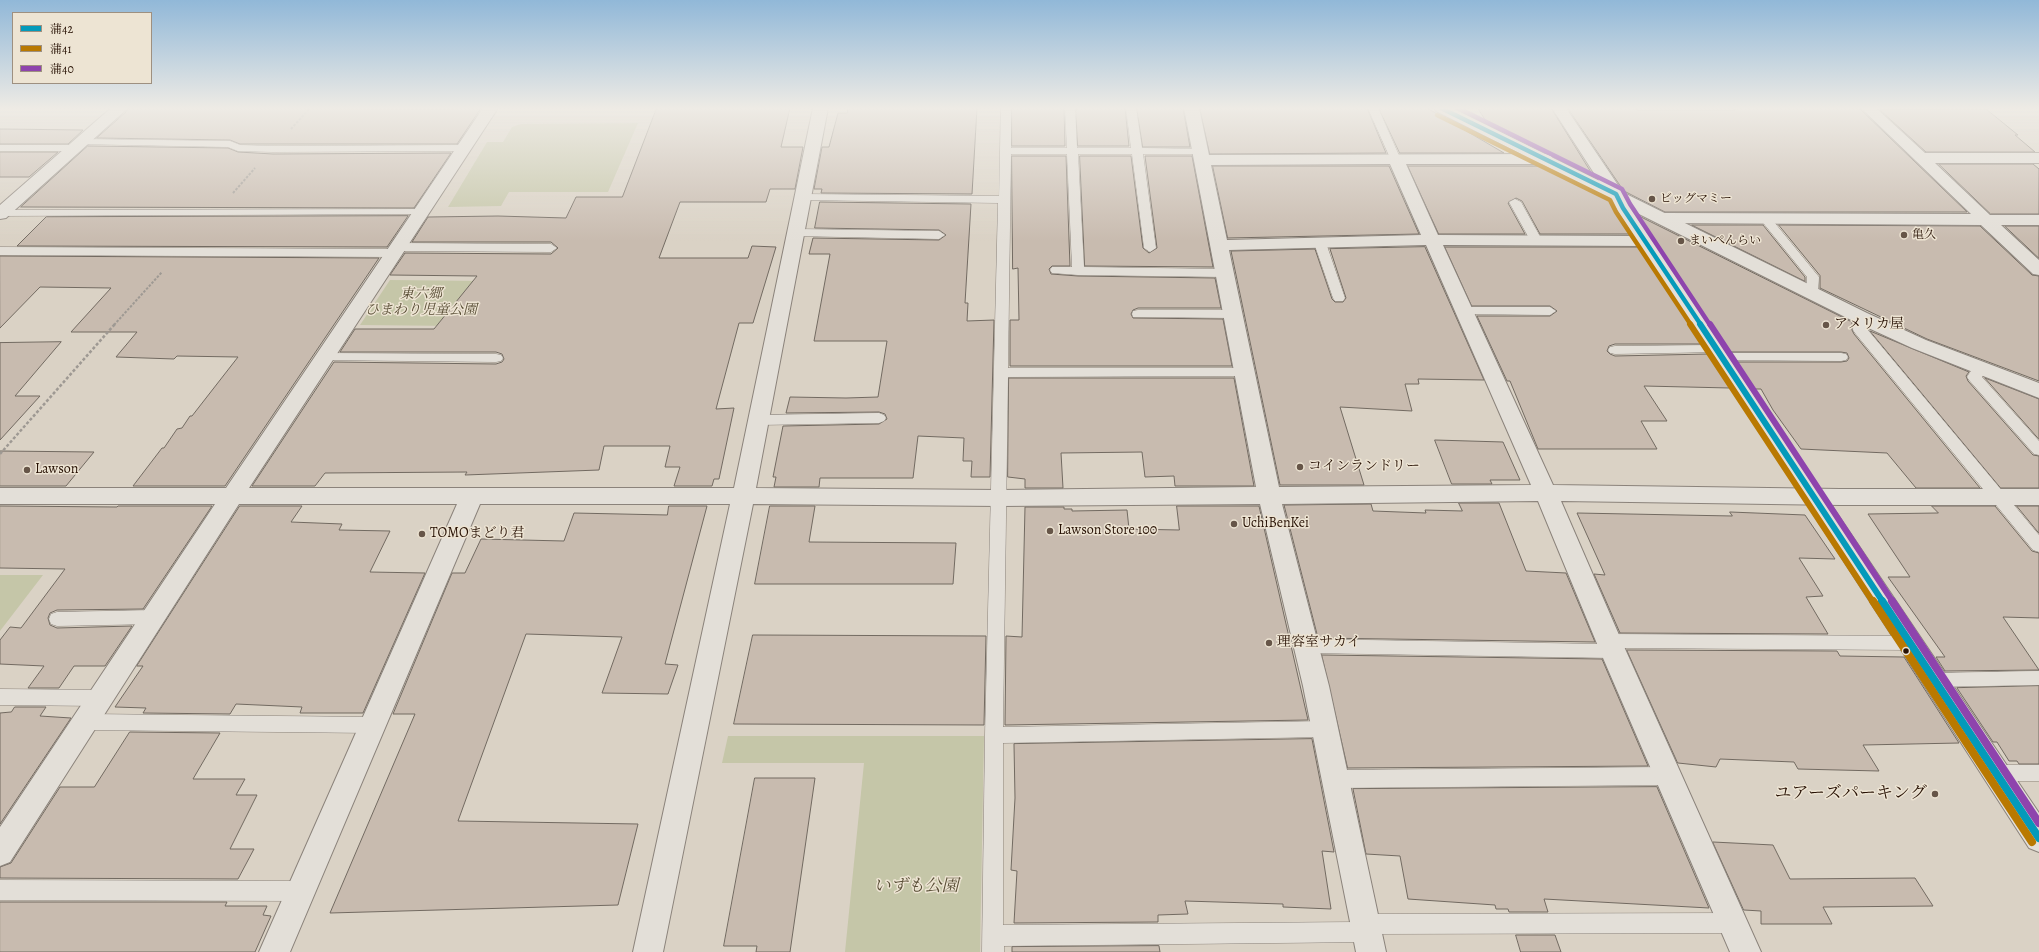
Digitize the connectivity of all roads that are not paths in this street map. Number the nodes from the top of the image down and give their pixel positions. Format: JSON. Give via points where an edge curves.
{"nodes":[{"id":1,"x":69,"y":152,"type":"edge"},
{"id":2,"x":461,"y":152,"type":"edge"},
{"id":3,"x":812,"y":152,"type":"edge"},
{"id":4,"x":1005,"y":152,"type":"edge"},
{"id":5,"x":1074,"y":152,"type":"edge"},
{"id":6,"x":1137,"y":152,"type":"edge"},
{"id":7,"x":1156,"y":152,"type":"edge"},
{"id":8,"x":1202,"y":152,"type":"edge"},
{"id":9,"x":1393,"y":152,"type":"edge"},
{"id":10,"x":1532,"y":152,"type":"edge"},
{"id":11,"x":1588,"y":152,"type":"edge"},
{"id":12,"x":1915,"y":152,"type":"edge"},
{"id":13,"x":1203,"y":156,"type":"junction"},
{"id":14,"x":1921,"y":158,"type":"junction"},
{"id":15,"x":2039,"y":158,"type":"edge"},
{"id":16,"x":1545,"y":159,"type":"junction"},
{"id":17,"x":1396,"y":160,"type":"junction"},
{"id":18,"x":1616,"y":194,"type":"junction"},
{"id":19,"x":804,"y":198,"type":"junction"},
{"id":20,"x":1003,"y":200,"type":"junction"},
{"id":21,"x":1515,"y":202,"type":"dead end"},
{"id":22,"x":422,"y":212,"type":"junction"},
{"id":23,"x":1,"y":213,"type":"edge"},
{"id":24,"x":1664,"y":218,"type":"junction"},
{"id":25,"x":1766,"y":219,"type":"junction"},
{"id":26,"x":1985,"y":219,"type":"junction"},
{"id":27,"x":2039,"y":220,"type":"edge"},
{"id":28,"x":797,"y":232,"type":"junction"},
{"id":29,"x":939,"y":235,"type":"dead end"},
{"id":30,"x":1434,"y":240,"type":"junction"},
{"id":31,"x":1536,"y":240,"type":"junction"},
{"id":32,"x":1644,"y":241,"type":"junction"},
{"id":33,"x":1320,"y":242,"type":"junction"},
{"id":34,"x":1219,"y":245,"type":"junction"},
{"id":35,"x":551,"y":248,"type":"dead end"},
{"id":36,"x":1150,"y":248,"type":"dead end"},
{"id":37,"x":397,"y":250,"type":"junction"},
{"id":38,"x":0,"y":251,"type":"edge"},
{"id":39,"x":1056,"y":270,"type":"dead end"},
{"id":40,"x":2039,"y":270,"type":"edge"},
{"id":41,"x":1078,"y":271,"type":"junction"},
{"id":42,"x":1225,"y":273,"type":"junction"},
{"id":43,"x":1812,"y":293,"type":"junction"},
{"id":44,"x":1338,"y":298,"type":"dead end"},
{"id":45,"x":1465,"y":311,"type":"junction"},
{"id":46,"x":1550,"y":311,"type":"dead end"},
{"id":47,"x":1138,"y":314,"type":"dead end"},
{"id":48,"x":1233,"y":314,"type":"junction"},
{"id":49,"x":1860,"y":317,"type":"junction"},
{"id":50,"x":1615,"y":350,"type":"dead end"},
{"id":51,"x":1717,"y":353,"type":"junction"},
{"id":52,"x":325,"y":357,"type":"junction"},
{"id":53,"x":1841,"y":357,"type":"dead end"},
{"id":54,"x":496,"y":358,"type":"dead end"},
{"id":55,"x":1981,"y":368,"type":"junction"},
{"id":56,"x":1244,"y":372,"type":"junction"},
{"id":57,"x":1002,"y":373,"type":"junction"},
{"id":58,"x":2039,"y":391,"type":"edge"},
{"id":59,"x":879,"y":418,"type":"dead end"},
{"id":60,"x":758,"y":420,"type":"junction"},
{"id":61,"x":2039,"y":450,"type":"edge"},
{"id":62,"x":1546,"y":493,"type":"junction"},
{"id":63,"x":1269,"y":495,"type":"junction"},
{"id":64,"x":0,"y":496,"type":"edge"},
{"id":65,"x":233,"y":496,"type":"junction"},
{"id":66,"x":472,"y":496,"type":"junction"},
{"id":67,"x":743,"y":496,"type":"junction"},
{"id":68,"x":1813,"y":497,"type":"junction"},
{"id":69,"x":1998,"y":497,"type":"junction"},
{"id":70,"x":2039,"y":497,"type":"edge"},
{"id":71,"x":1000,"y":498,"type":"junction"},
{"id":72,"x":2039,"y":546,"type":"edge"},
{"id":73,"x":155,"y":617,"type":"junction"},
{"id":74,"x":57,"y":619,"type":"dead end"},
{"id":75,"x":1910,"y":643,"type":"junction"},
{"id":76,"x":1307,"y":646,"type":"junction"},
{"id":77,"x":1611,"y":646,"type":"junction"},
{"id":78,"x":2039,"y":678,"type":"edge"},
{"id":79,"x":1934,"y":680,"type":"junction"},
{"id":80,"x":0,"y":698,"type":"edge"},
{"id":81,"x":101,"y":698,"type":"junction"},
{"id":82,"x":85,"y":722,"type":"junction"},
{"id":83,"x":373,"y":725,"type":"junction"},
{"id":84,"x":1324,"y":729,"type":"junction"},
{"id":85,"x":994,"y":735,"type":"junction"},
{"id":86,"x":1996,"y":772,"type":"junction"},
{"id":87,"x":2039,"y":774,"type":"edge"},
{"id":88,"x":1669,"y":776,"type":"junction"},
{"id":89,"x":1335,"y":778,"type":"junction"},
{"id":90,"x":2039,"y":838,"type":"edge"},
{"id":91,"x":0,"y":852,"type":"edge"},
{"id":92,"x":0,"y":890,"type":"edge"},
{"id":93,"x":301,"y":891,"type":"junction"},
{"id":94,"x":1733,"y":923,"type":"junction"},
{"id":95,"x":1367,"y":936,"type":"edge"},
{"id":96,"x":993,"y":944,"type":"edge"},
{"id":97,"x":274,"y":952,"type":"edge"},
{"id":98,"x":648,"y":952,"type":"edge"},
{"id":99,"x":1746,"y":952,"type":"edge"}],
"edges":[{"from":1,"to":23,"type":"street"},
{"from":2,"to":22,"type":"street"},
{"from":3,"to":19,"type":"street"},
{"from":4,"to":20,"type":"lane"},
{"from":5,"to":41,"type":"lane"},
{"from":6,"to":36,"type":"lane"},
{"from":7,"to":13,"type":"lane"},
{"from":8,"to":13,"type":"street"},
{"from":9,"to":17,"type":"lane"},
{"from":10,"to":16,"type":"street"},
{"from":11,"to":18,"type":"street"},
{"from":12,"to":14,"type":"street"},
{"from":13,"to":17,"type":"street"},
{"from":13,"to":34,"type":"street"},
{"from":14,"to":15,"type":"street"},
{"from":14,"to":26,"type":"street"},
{"from":16,"to":17,"type":"street"},
{"from":16,"to":18,"type":"street"},
{"from":17,"to":30,"type":"street"},
{"from":18,"to":24,"type":"street"},
{"from":18,"to":32,"type":"street"},
{"from":19,"to":20,"type":"lane"},
{"from":19,"to":28,"type":"street"},
{"from":20,"to":57,"type":"lane"},
{"from":21,"to":31,"type":"lane"},
{"from":22,"to":23,"type":"lane"},
{"from":22,"to":37,"type":"street"},
{"from":24,"to":25,"type":"street"},
{"from":24,"to":43,"type":"street"},
{"from":25,"to":26,"type":"street"},
{"from":25,"to":43,"type":"lane","via":[[1813,277]]},
{"from":26,"to":27,"type":"street"},
{"from":26,"to":40,"type":"street"},
{"from":28,"to":29,"type":"lane"},
{"from":28,"to":60,"type":"street"},
{"from":30,"to":31,"type":"street"},
{"from":30,"to":33,"type":"street"},
{"from":30,"to":45,"type":"street"},
{"from":31,"to":32,"type":"street"},
{"from":32,"to":51,"type":"street"},
{"from":33,"to":34,"type":"street"},
{"from":33,"to":44,"type":"lane"},
{"from":34,"to":42,"type":"street"},
{"from":35,"to":37,"type":"lane"},
{"from":37,"to":38,"type":"lane"},
{"from":37,"to":52,"type":"street"},
{"from":39,"to":41,"type":"lane"},
{"from":41,"to":42,"type":"lane"},
{"from":42,"to":48,"type":"street"},
{"from":43,"to":49,"type":"street"},
{"from":45,"to":46,"type":"lane"},
{"from":45,"to":62,"type":"street"},
{"from":47,"to":48,"type":"lane"},
{"from":48,"to":56,"type":"street"},
{"from":49,"to":55,"type":"street"},
{"from":49,"to":69,"type":"lane","via":[[1860,330]]},
{"from":50,"to":51,"type":"lane"},
{"from":51,"to":53,"type":"lane"},
{"from":51,"to":68,"type":"street"},
{"from":52,"to":54,"type":"lane"},
{"from":52,"to":65,"type":"street"},
{"from":55,"to":58,"type":"street"},
{"from":55,"to":61,"type":"lane","via":[[1974,377]]},
{"from":56,"to":57,"type":"lane"},
{"from":56,"to":63,"type":"street"},
{"from":57,"to":71,"type":"lane"},
{"from":59,"to":60,"type":"lane"},
{"from":60,"to":67,"type":"street"},
{"from":62,"to":63,"type":"street"},
{"from":62,"to":68,"type":"street"},
{"from":62,"to":77,"type":"street"},
{"from":63,"to":71,"type":"street"},
{"from":63,"to":76,"type":"street"},
{"from":64,"to":65,"type":"street"},
{"from":65,"to":66,"type":"street"},
{"from":65,"to":73,"type":"street"},
{"from":66,"to":67,"type":"street"},
{"from":66,"to":83,"type":"street"},
{"from":67,"to":71,"type":"street"},
{"from":67,"to":98,"type":"street"},
{"from":68,"to":69,"type":"street"},
{"from":68,"to":75,"type":"street"},
{"from":69,"to":70,"type":"street"},
{"from":69,"to":72,"type":"lane"},
{"from":71,"to":85,"type":"lane"},
{"from":73,"to":74,"type":"lane"},
{"from":73,"to":81,"type":"street"},
{"from":75,"to":77,"type":"lane"},
{"from":75,"to":79,"type":"street"},
{"from":76,"to":77,"type":"lane"},
{"from":76,"to":84,"type":"street"},
{"from":77,"to":88,"type":"street"},
{"from":78,"to":79,"type":"lane"},
{"from":79,"to":86,"type":"street"},
{"from":80,"to":81,"type":"lane"},
{"from":81,"to":82,"type":"street"},
{"from":82,"to":83,"type":"lane"},
{"from":82,"to":91,"type":"street"},
{"from":83,"to":93,"type":"street"},
{"from":84,"to":85,"type":"lane"},
{"from":84,"to":89,"type":"street"},
{"from":85,"to":96,"type":"lane"},
{"from":86,"to":87,"type":"lane"},
{"from":86,"to":90,"type":"street"},
{"from":88,"to":89,"type":"lane"},
{"from":88,"to":94,"type":"street"},
{"from":89,"to":95,"type":"street"},
{"from":92,"to":93,"type":"lane"},
{"from":93,"to":97,"type":"street"},
{"from":94,"to":95,"type":"lane"},
{"from":94,"to":99,"type":"street"},
{"from":95,"to":96,"type":"lane"}]}
